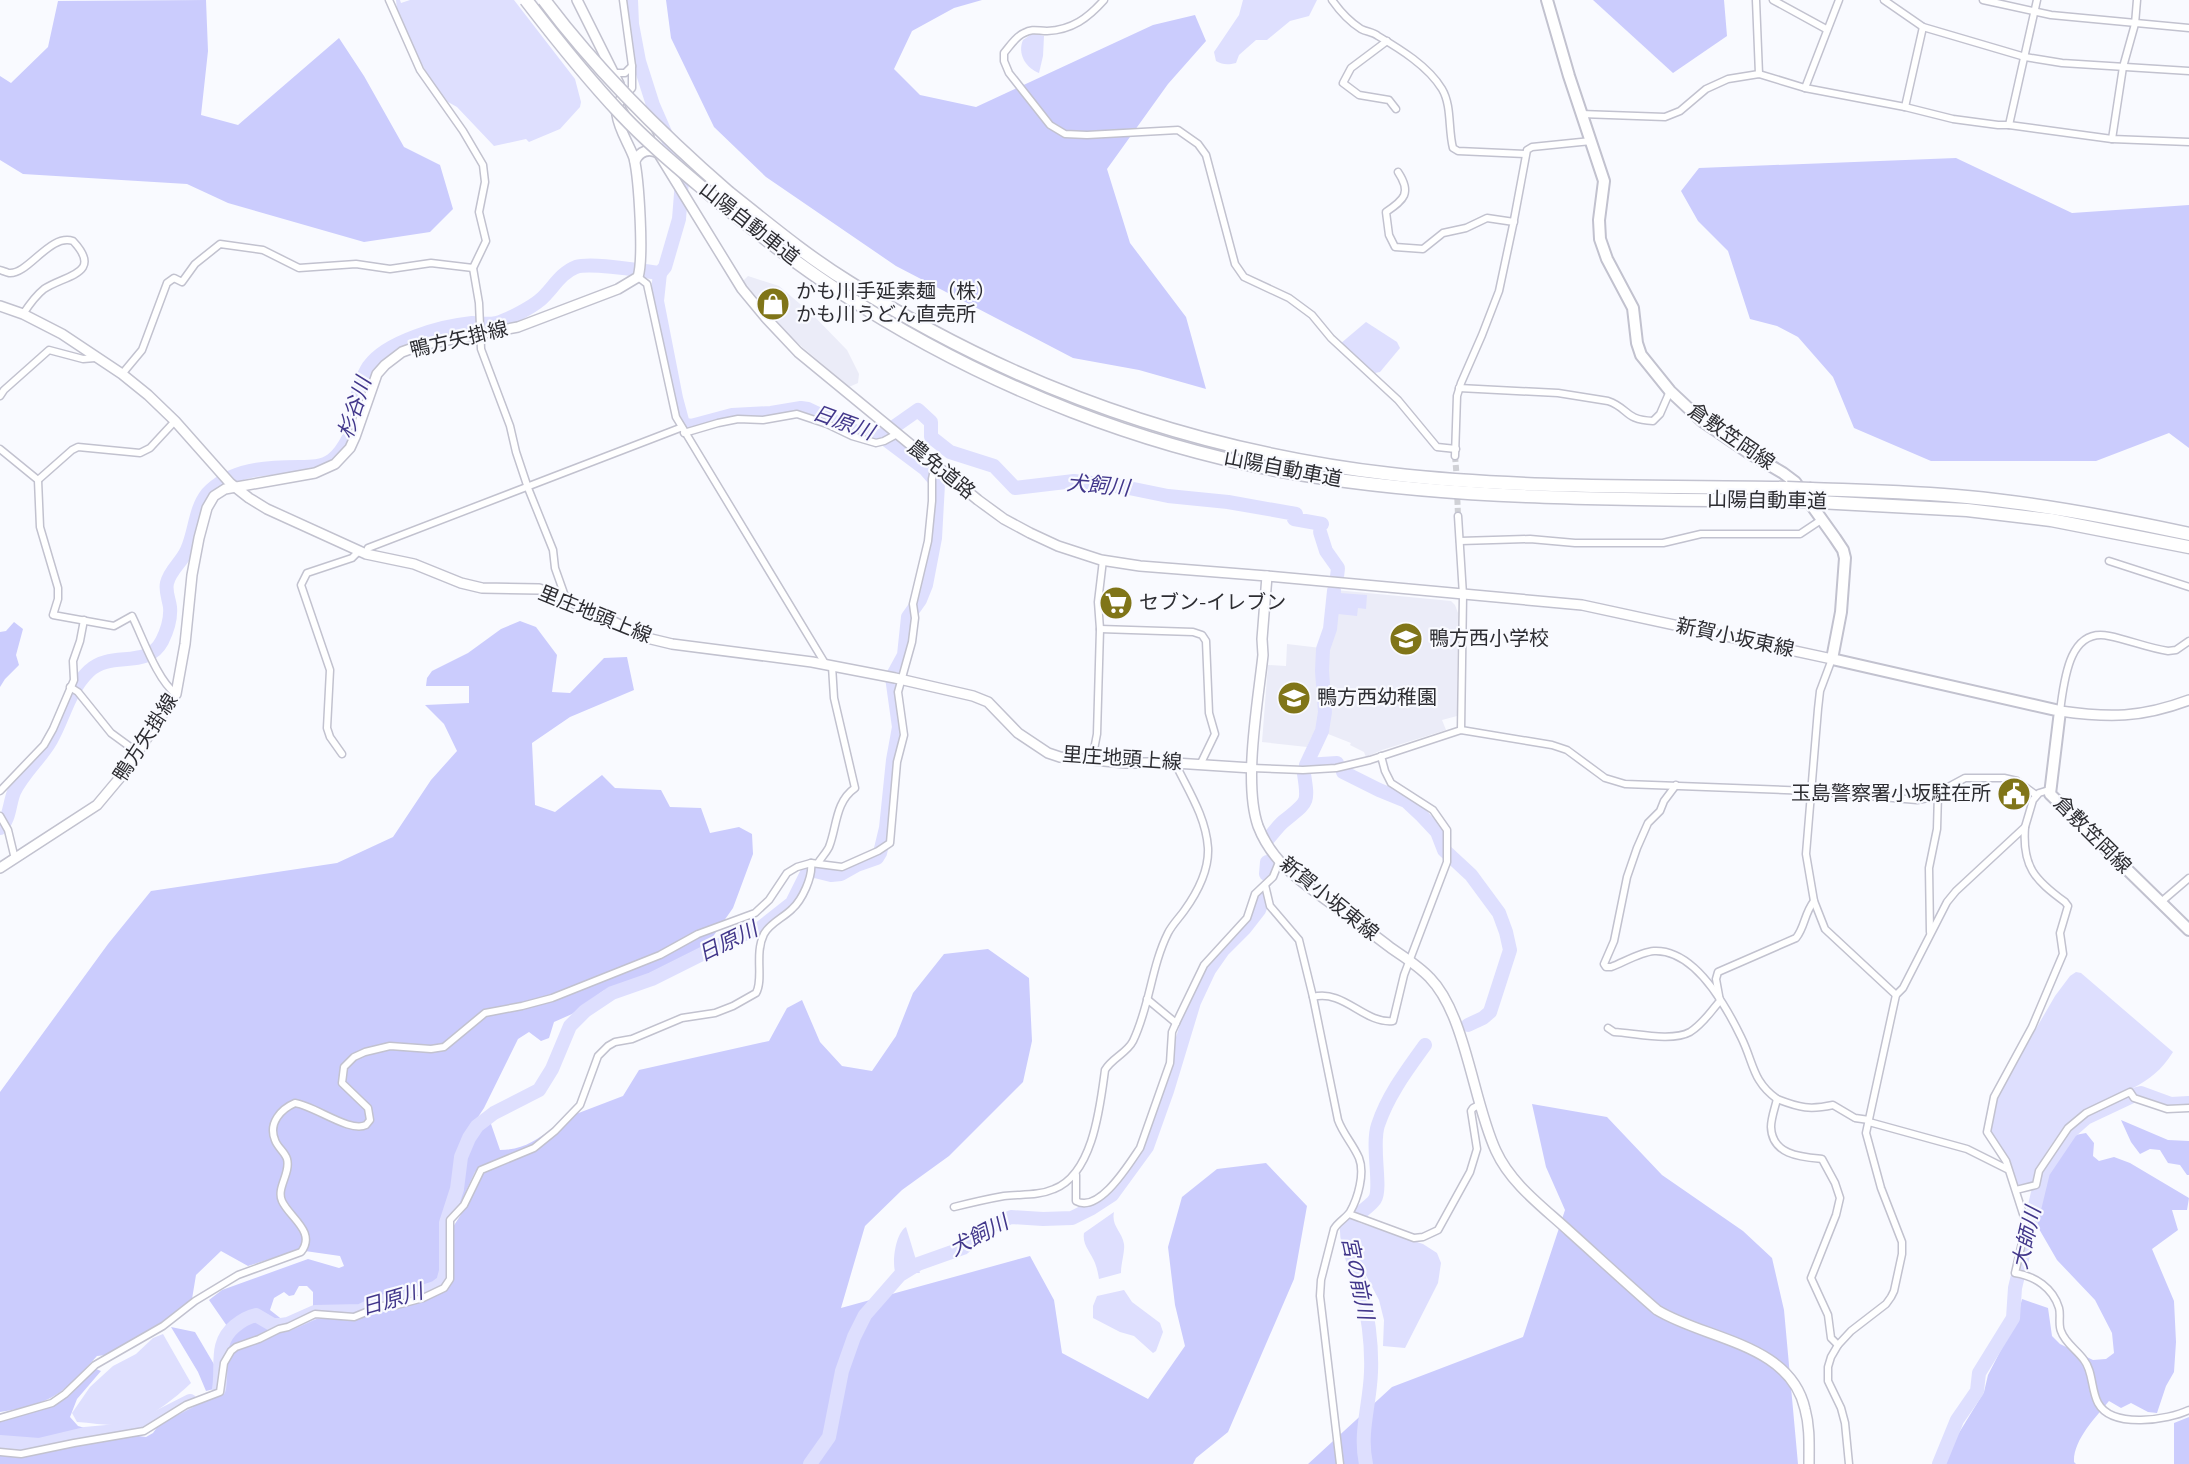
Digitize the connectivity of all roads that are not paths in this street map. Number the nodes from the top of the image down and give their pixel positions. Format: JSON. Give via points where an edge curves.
{"nodes":[{"id":1,"x":389,"y":0,"type":"edge"},
{"id":2,"x":526,"y":0,"type":"edge"},
{"id":3,"x":544,"y":0,"type":"edge"},
{"id":4,"x":577,"y":0,"type":"edge"},
{"id":5,"x":623,"y":0,"type":"edge"},
{"id":6,"x":1104,"y":0,"type":"edge"},
{"id":7,"x":1332,"y":0,"type":"edge"},
{"id":8,"x":1546,"y":0,"type":"edge"},
{"id":9,"x":1756,"y":0,"type":"edge"},
{"id":10,"x":1773,"y":0,"type":"edge"},
{"id":11,"x":1839,"y":0,"type":"edge"},
{"id":12,"x":1884,"y":0,"type":"edge"},
{"id":13,"x":1983,"y":0,"type":"edge"},
{"id":14,"x":2037,"y":0,"type":"edge"},
{"id":15,"x":2137,"y":0,"type":"edge"},
{"id":16,"x":2035,"y":12,"type":"junction"},
{"id":17,"x":2135,"y":24,"type":"junction"},
{"id":18,"x":1923,"y":27,"type":"junction"},
{"id":19,"x":2189,"y":28,"type":"edge"},
{"id":20,"x":1826,"y":29,"type":"junction"},
{"id":21,"x":1387,"y":41,"type":"junction"},
{"id":22,"x":2025,"y":57,"type":"junction"},
{"id":23,"x":632,"y":66,"type":"junction"},
{"id":24,"x":2123,"y":67,"type":"junction"},
{"id":25,"x":2189,"y":71,"type":"edge"},
{"id":26,"x":614,"y":73,"type":"junction"},
{"id":27,"x":1759,"y":74,"type":"junction"},
{"id":28,"x":1804,"y":88,"type":"junction"},
{"id":29,"x":626,"y":95,"type":"junction"},
{"id":30,"x":1905,"y":107,"type":"junction"},
{"id":31,"x":1396,"y":110,"type":"dead end"},
{"id":32,"x":1581,"y":114,"type":"junction"},
{"id":33,"x":2009,"y":124,"type":"junction"},
{"id":34,"x":2112,"y":139,"type":"junction"},
{"id":35,"x":1591,"y":141,"type":"junction"},
{"id":36,"x":2189,"y":142,"type":"edge"},
{"id":37,"x":658,"y":153,"type":"junction"},
{"id":38,"x":1525,"y":154,"type":"junction"},
{"id":39,"x":635,"y":161,"type":"junction"},
{"id":40,"x":1398,"y":172,"type":"dead end"},
{"id":41,"x":1514,"y":222,"type":"junction"},
{"id":42,"x":473,"y":268,"type":"junction"},
{"id":43,"x":0,"y":270,"type":"edge"},
{"id":44,"x":639,"y":272,"type":"junction"},
{"id":45,"x":0,"y":306,"type":"edge"},
{"id":46,"x":23,"y":314,"type":"junction"},
{"id":47,"x":480,"y":333,"type":"junction"},
{"id":48,"x":99,"y":357,"type":"junction"},
{"id":49,"x":123,"y":374,"type":"junction"},
{"id":50,"x":1459,"y":388,"type":"junction"},
{"id":51,"x":1670,"y":391,"type":"junction"},
{"id":52,"x":0,"y":396,"type":"edge"},
{"id":53,"x":175,"y":421,"type":"junction"},
{"id":54,"x":682,"y":431,"type":"junction"},
{"id":55,"x":893,"y":432,"type":"junction"},
{"id":56,"x":0,"y":449,"type":"edge"},
{"id":57,"x":934,"y":467,"type":"junction"},
{"id":58,"x":38,"y":480,"type":"junction"},
{"id":59,"x":232,"y":485,"type":"junction"},
{"id":60,"x":528,"y":488,"type":"junction"},
{"id":61,"x":1458,"y":516,"type":"tunnel mouth"},
{"id":62,"x":1821,"y":520,"type":"junction"},
{"id":63,"x":2189,"y":534,"type":"edge"},
{"id":64,"x":1460,"y":540,"type":"junction"},
{"id":65,"x":2189,"y":547,"type":"edge"},
{"id":66,"x":363,"y":553,"type":"junction"},
{"id":67,"x":1103,"y":560,"type":"junction"},
{"id":68,"x":2109,"y":561,"type":"dead end"},
{"id":69,"x":1267,"y":576,"type":"junction"},
{"id":70,"x":2189,"y":587,"type":"edge"},
{"id":71,"x":1463,"y":595,"type":"junction"},
{"id":72,"x":566,"y":599,"type":"junction"},
{"id":73,"x":84,"y":620,"type":"junction"},
{"id":74,"x":1100,"y":629,"type":"junction"},
{"id":75,"x":2189,"y":641,"type":"edge"},
{"id":76,"x":1832,"y":659,"type":"junction"},
{"id":77,"x":829,"y":666,"type":"junction"},
{"id":78,"x":895,"y":678,"type":"junction"},
{"id":79,"x":72,"y":689,"type":"junction"},
{"id":80,"x":176,"y":694,"type":"junction"},
{"id":81,"x":2189,"y":700,"type":"edge"},
{"id":82,"x":2060,"y":711,"type":"junction"},
{"id":83,"x":1461,"y":730,"type":"junction"},
{"id":84,"x":137,"y":752,"type":"junction"},
{"id":85,"x":342,"y":754,"type":"dead end"},
{"id":86,"x":1382,"y":756,"type":"junction"},
{"id":87,"x":1092,"y":760,"type":"junction"},
{"id":88,"x":1175,"y":763,"type":"junction"},
{"id":89,"x":1200,"y":765,"type":"junction"},
{"id":90,"x":1252,"y":768,"type":"junction"},
{"id":91,"x":1676,"y":785,"type":"junction"},
{"id":92,"x":2049,"y":790,"type":"junction"},
{"id":93,"x":0,"y":791,"type":"edge"},
{"id":94,"x":1810,"y":791,"type":"junction"},
{"id":95,"x":1938,"y":792,"type":"junction"},
{"id":96,"x":2036,"y":795,"type":"junction"},
{"id":97,"x":3,"y":822,"type":"edge"},
{"id":98,"x":2025,"y":827,"type":"junction"},
{"id":99,"x":15,"y":859,"type":"junction"},
{"id":100,"x":1279,"y":862,"type":"junction"},
{"id":101,"x":813,"y":867,"type":"junction"},
{"id":102,"x":0,"y":868,"type":"edge"},
{"id":103,"x":2189,"y":878,"type":"edge"},
{"id":104,"x":1265,"y":885,"type":"junction"},
{"id":105,"x":1814,"y":901,"type":"junction"},
{"id":106,"x":2161,"y":902,"type":"junction"},
{"id":107,"x":2189,"y":930,"type":"edge"},
{"id":108,"x":1930,"y":935,"type":"junction"},
{"id":109,"x":1410,"y":962,"type":"junction"},
{"id":110,"x":1896,"y":995,"type":"junction"},
{"id":111,"x":1313,"y":998,"type":"junction"},
{"id":112,"x":1148,"y":999,"type":"junction"},
{"id":113,"x":1720,"y":1001,"type":"junction"},
{"id":114,"x":1176,"y":1023,"type":"junction"},
{"id":115,"x":1608,"y":1028,"type":"dead end"},
{"id":116,"x":1777,"y":1099,"type":"junction"},
{"id":117,"x":1479,"y":1105,"type":"junction"},
{"id":118,"x":2189,"y":1108,"type":"edge"},
{"id":119,"x":1869,"y":1121,"type":"junction"},
{"id":120,"x":2007,"y":1169,"type":"junction"},
{"id":121,"x":1076,"y":1175,"type":"junction"},
{"id":122,"x":2016,"y":1190,"type":"junction"},
{"id":123,"x":954,"y":1207,"type":"dead end"},
{"id":124,"x":1349,"y":1214,"type":"junction"},
{"id":125,"x":1838,"y":1345,"type":"junction"},
{"id":126,"x":2189,"y":1410,"type":"edge"},
{"id":127,"x":0,"y":1418,"type":"edge"},
{"id":128,"x":0,"y":1452,"type":"edge"},
{"id":129,"x":1340,"y":1464,"type":"edge"},
{"id":130,"x":1809,"y":1464,"type":"edge"},
{"id":131,"x":1849,"y":1464,"type":"edge"}],
"edges":[{"from":1,"to":42,"type":"street","via":[[420,70],[483,165],[479,212],[486,241]]},
{"from":2,"to":65,"type":"highway","name":"山陽自動車道","bridge":true,"via":[[620,113],[654,147],[778,250],[839,292],[976,370],[1097,420],[1188,449],[1276,470],[1391,487],[1510,496],[1795,501],[1967,510],[2051,520]]},
{"from":3,"to":63,"type":"highway","name":"山陽自動車道","bridge":true,"via":[[629,101],[729,193],[786,238],[845,280],[971,352],[1114,412],[1280,458],[1394,474],[1512,483],[1787,488],[1966,497],[2097,515]]},
{"from":4,"to":26,"type":"main road"},
{"from":5,"to":23,"type":"street"},
{"from":6,"to":50,"type":"street","via":[[1069,28],[1034,29],[1021,34],[1004,53],[1010,73],[1050,125],[1065,134],[1088,135],[1178,130],[1198,144],[1206,154],[1235,264],[1244,277],[1289,298],[1312,315],[1331,338],[1398,400],[1437,447],[1456,453]]},
{"from":7,"to":21,"type":"street","via":[[1354,23]]},
{"from":8,"to":32,"type":"main road","name":"倉敷笠岡線"},
{"from":9,"to":27,"type":"street"},
{"from":10,"to":20,"type":"street"},
{"from":11,"to":20,"type":"street"},
{"from":12,"to":18,"type":"street"},
{"from":13,"to":16,"type":"street"},
{"from":14,"to":16,"type":"street"},
{"from":15,"to":17,"type":"street"},
{"from":16,"to":17,"type":"street"},
{"from":16,"to":22,"type":"street"},
{"from":17,"to":19,"type":"street"},
{"from":17,"to":24,"type":"street"},
{"from":18,"to":22,"type":"street"},
{"from":18,"to":30,"type":"street"},
{"from":20,"to":28,"type":"street"},
{"from":21,"to":31,"type":"street","via":[[1351,68],[1343,83],[1359,95],[1389,100]]},
{"from":21,"to":38,"type":"street","via":[[1428,73],[1442,90],[1449,109],[1453,148]]},
{"from":22,"to":24,"type":"street"},
{"from":22,"to":33,"type":"street"},
{"from":23,"to":26,"type":"street","via":[[625,73]]},
{"from":23,"to":29,"type":"street","via":[[632,88]]},
{"from":24,"to":25,"type":"street"},
{"from":24,"to":34,"type":"street"},
{"from":26,"to":29,"type":"main road"},
{"from":27,"to":28,"type":"street"},
{"from":27,"to":32,"type":"street","via":[[1728,79],[1706,89],[1680,111],[1665,117]]},
{"from":28,"to":30,"type":"street"},
{"from":29,"to":37,"type":"main road","name":"農免道路"},
{"from":29,"to":39,"type":"main road","via":[[619,101],[616,113]]},
{"from":30,"to":33,"type":"street","via":[[1953,119]]},
{"from":32,"to":35,"type":"main road","name":"倉敷笠岡線"},
{"from":33,"to":34,"type":"street"},
{"from":34,"to":36,"type":"street"},
{"from":35,"to":38,"type":"street","via":[[1532,147]]},
{"from":35,"to":51,"type":"main road","name":"倉敷笠岡線","via":[[1604,181],[1600,238],[1633,308],[1641,355]]},
{"from":37,"to":39,"type":"main road","via":[[643,152]]},
{"from":37,"to":55,"type":"main road","name":"農免道路","via":[[742,289],[766,318],[798,352]]},
{"from":38,"to":41,"type":"street"},
{"from":39,"to":44,"type":"main road"},
{"from":40,"to":41,"type":"street","via":[[1405,183],[1405,194],[1402,201],[1386,212],[1395,247],[1423,249],[1443,233],[1486,218]]},
{"from":41,"to":50,"type":"street","via":[[1499,291]]},
{"from":42,"to":47,"type":"street","via":[[480,303]]},
{"from":42,"to":49,"type":"street","via":[[431,263],[390,269],[356,264],[299,268],[263,250],[220,244],[195,264],[182,282],[174,278],[167,283],[142,350]]},
{"from":43,"to":46,"type":"street","via":[[17,271],[64,240],[73,241],[82,252],[85,260],[78,274],[43,290]]},
{"from":44,"to":47,"type":"main road","name":"鴨方矢掛線","via":[[610,292],[535,321]]},
{"from":44,"to":54,"type":"street","via":[[647,284]]},
{"from":45,"to":46,"type":"main road","name":"里庄地頭上線"},
{"from":46,"to":48,"type":"main road","name":"里庄地頭上線"},
{"from":47,"to":59,"type":"main road","name":"鴨方矢掛線","via":[[421,345],[385,364],[373,382],[350,448],[328,469]]},
{"from":47,"to":60,"type":"street","via":[[483,356]]},
{"from":48,"to":49,"type":"main road","name":"里庄地頭上線"},
{"from":48,"to":52,"type":"street","via":[[83,358],[49,350]]},
{"from":49,"to":53,"type":"main road","name":"里庄地頭上線"},
{"from":50,"to":51,"type":"street","via":[[1558,393],[1608,401],[1632,417],[1653,421]]},
{"from":51,"to":62,"type":"main road","name":"倉敷笠岡線","via":[[1702,421],[1795,482]]},
{"from":53,"to":58,"type":"street","via":[[140,453],[78,447]]},
{"from":53,"to":59,"type":"main road","name":"里庄地頭上線"},
{"from":54,"to":55,"type":"street","via":[[738,419],[763,420],[797,414],[876,442],[884,441]]},
{"from":54,"to":60,"type":"street"},
{"from":54,"to":77,"type":"street"},
{"from":55,"to":57,"type":"main road","name":"農免道路"},
{"from":56,"to":58,"type":"street"},
{"from":57,"to":67,"type":"main road","name":"農免道路","via":[[1004,519],[1058,546]]},
{"from":57,"to":78,"type":"street","via":[[928,541],[913,604],[912,642]]},
{"from":58,"to":73,"type":"street","via":[[40,527],[58,588],[53,615]]},
{"from":59,"to":66,"type":"main road","name":"里庄地頭上線","via":[[267,509]]},
{"from":59,"to":80,"type":"main road","name":"鴨方矢掛線","via":[[214,496],[207,508],[192,575]]},
{"from":60,"to":66,"type":"street"},
{"from":60,"to":72,"type":"street","via":[[553,550]]},
{"from":61,"to":64,"type":"street"},
{"from":62,"to":64,"type":"street","via":[[1800,534],[1701,534],[1663,543]]},
{"from":62,"to":76,"type":"main road","name":"倉敷笠岡線","via":[[1845,558]]},
{"from":64,"to":71,"type":"street"},
{"from":66,"to":72,"type":"main road","name":"里庄地頭上線","via":[[414,564],[482,588],[539,589]]},
{"from":66,"to":85,"type":"street","via":[[306,573],[301,585],[330,670],[327,728]]},
{"from":67,"to":69,"type":"main road","name":"農免道路"},
{"from":67,"to":74,"type":"street","via":[[1098,602]]},
{"from":68,"to":70,"type":"street"},
{"from":69,"to":71,"type":"main road","name":"新賀小坂東線"},
{"from":69,"to":90,"type":"main road","name":"新賀小坂東線"},
{"from":71,"to":76,"type":"main road","name":"新賀小坂東線","via":[[1602,608]]},
{"from":71,"to":83,"type":"street"},
{"from":72,"to":77,"type":"main road","name":"里庄地頭上線","via":[[647,638]]},
{"from":73,"to":79,"type":"street","via":[[73,661]]},
{"from":73,"to":80,"type":"street","via":[[114,626],[132,616]]},
{"from":74,"to":87,"type":"street","via":[[1097,734]]},
{"from":74,"to":89,"type":"street","via":[[1202,635],[1206,641],[1209,712],[1215,734]]},
{"from":75,"to":82,"type":"street","via":[[2168,651],[2107,635],[2084,641],[2074,650],[2065,675]]},
{"from":76,"to":82,"type":"main road"},
{"from":76,"to":94,"type":"street","via":[[1820,691]]},
{"from":77,"to":78,"type":"main road","name":"里庄地頭上線"},
{"from":77,"to":101,"type":"street","via":[[855,788],[841,806],[828,848]]},
{"from":78,"to":87,"type":"main road","name":"里庄地頭上線","via":[[980,699],[1048,753]]},
{"from":78,"to":101,"type":"street","via":[[904,735],[897,762],[890,843],[842,867]]},
{"from":79,"to":84,"type":"street","via":[[111,733]]},
{"from":79,"to":93,"type":"street","via":[[44,745]]},
{"from":80,"to":84,"type":"main road","name":"鴨方矢掛線"},
{"from":81,"to":82,"type":"main road","via":[[2126,716]]},
{"from":82,"to":92,"type":"main road","name":"倉敷笠岡線"},
{"from":83,"to":86,"type":"street"},
{"from":83,"to":91,"type":"street","via":[[1568,750],[1612,781],[1643,786]]},
{"from":84,"to":99,"type":"main road","name":"鴨方矢掛線","via":[[97,805]]},
{"from":86,"to":90,"type":"street","via":[[1336,768]]},
{"from":86,"to":109,"type":"street","via":[[1391,783],[1433,810],[1447,830],[1447,862]]},
{"from":87,"to":88,"type":"main road","name":"里庄地頭上線"},
{"from":88,"to":89,"type":"main road","name":"里庄地頭上線"},
{"from":88,"to":112,"type":"street","via":[[1206,832],[1207,865],[1191,900],[1165,940]]},
{"from":89,"to":90,"type":"main road","name":"里庄地頭上線"},
{"from":90,"to":100,"type":"main road","name":"新賀小坂東線","via":[[1258,826]]},
{"from":91,"to":94,"type":"street"},
{"from":91,"to":113,"type":"street","via":[[1648,823],[1636,848],[1614,941],[1604,964],[1611,967],[1652,951],[1672,953],[1696,969]]},
{"from":92,"to":96,"type":"street"},
{"from":92,"to":106,"type":"main road","name":"倉敷笠岡線"},
{"from":94,"to":95,"type":"street","via":[[1917,800]]},
{"from":94,"to":105,"type":"street","via":[[1806,854]]},
{"from":95,"to":96,"type":"street","via":[[1965,778],[2004,778],[2017,781]]},
{"from":95,"to":108,"type":"street","via":[[1937,829],[1929,868]]},
{"from":96,"to":98,"type":"street"},
{"from":97,"to":99,"type":"street"},
{"from":98,"to":108,"type":"street","via":[[1956,891]]},
{"from":98,"to":120,"type":"street","via":[[2025,852],[2037,879],[2068,906],[2061,933],[2063,954],[2032,1027],[1994,1097],[1987,1132]]},
{"from":99,"to":102,"type":"main road","name":"鴨方矢掛線"},
{"from":100,"to":104,"type":"street"},
{"from":100,"to":109,"type":"main road","name":"新賀小坂東線"},
{"from":101,"to":127,"type":"street","via":[[787,873],[760,911],[698,933],[651,959],[552,998],[485,1013],[444,1047],[390,1046],[354,1058],[344,1067],[342,1083],[368,1107],[370,1120],[366,1125],[354,1127],[295,1103],[280,1112],[274,1124],[275,1141],[288,1166],[280,1195],[304,1230],[306,1243],[301,1252],[248,1270],[195,1300],[163,1326],[95,1365],[52,1402]]},
{"from":101,"to":128,"type":"street","via":[[797,904],[764,933],[756,993],[715,1013],[670,1022],[608,1046],[598,1056],[580,1105],[555,1131],[534,1148],[481,1170],[464,1205],[450,1220],[450,1279],[444,1288],[423,1298],[381,1306],[354,1317],[315,1314],[236,1347],[224,1363],[220,1392],[186,1405],[144,1431],[21,1454]]},
{"from":103,"to":106,"type":"street"},
{"from":104,"to":111,"type":"street","via":[[1270,906],[1299,940]]},
{"from":104,"to":114,"type":"street","via":[[1255,894],[1247,918],[1204,964]]},
{"from":105,"to":110,"type":"street","via":[[1830,936]]},
{"from":105,"to":113,"type":"street","via":[[1796,938],[1718,972]]},
{"from":106,"to":107,"type":"main road","name":"倉敷笠岡線"},
{"from":108,"to":110,"type":"street"},
{"from":109,"to":111,"type":"street","via":[[1393,1021],[1381,1023],[1329,996]]},
{"from":109,"to":117,"type":"main road","name":"新賀小坂東線","via":[[1430,978],[1448,1003]]},
{"from":110,"to":119,"type":"street"},
{"from":111,"to":124,"type":"street","via":[[1338,1120],[1362,1169]]},
{"from":112,"to":114,"type":"street"},
{"from":112,"to":121,"type":"street","via":[[1132,1043],[1105,1070],[1098,1120]]},
{"from":113,"to":115,"type":"street","via":[[1696,1028],[1680,1036],[1614,1032]]},
{"from":113,"to":116,"type":"street","via":[[1742,1038],[1760,1085]]},
{"from":114,"to":121,"type":"street","via":[[1170,1063],[1135,1156],[1110,1188],[1094,1201],[1076,1201]]},
{"from":116,"to":119,"type":"street","via":[[1801,1108],[1833,1105]]},
{"from":116,"to":125,"type":"street","via":[[1771,1126],[1776,1141],[1794,1156],[1822,1158],[1839,1191],[1839,1205],[1811,1278],[1826,1308],[1831,1338]]},
{"from":117,"to":124,"type":"street","via":[[1471,1111],[1477,1149],[1470,1172],[1438,1230],[1414,1238]]},
{"from":117,"to":130,"type":"main road","name":"新賀小坂東線","via":[[1497,1153],[1511,1176],[1657,1310],[1745,1346],[1781,1368],[1805,1406]]},
{"from":118,"to":122,"type":"street","via":[[2167,1109],[2131,1095],[2101,1106],[2081,1117],[2054,1146],[2039,1170],[2036,1185]]},
{"from":119,"to":120,"type":"street","via":[[1967,1149]]},
{"from":119,"to":125,"type":"street","via":[[1868,1147],[1902,1242],[1902,1254],[1894,1291],[1886,1304]]},
{"from":120,"to":122,"type":"street"},
{"from":121,"to":123,"type":"street","via":[[1056,1189],[1037,1194]]},
{"from":122,"to":126,"type":"street","via":[[2025,1220],[2018,1274],[2039,1281],[2054,1297],[2060,1310],[2060,1330],[2085,1360],[2099,1406],[2124,1419],[2143,1420],[2175,1417]]},
{"from":124,"to":129,"type":"street","via":[[1334,1230],[1320,1296]]},
{"from":125,"to":131,"type":"street","via":[[1830,1357],[1828,1381],[1842,1408]]}]}
